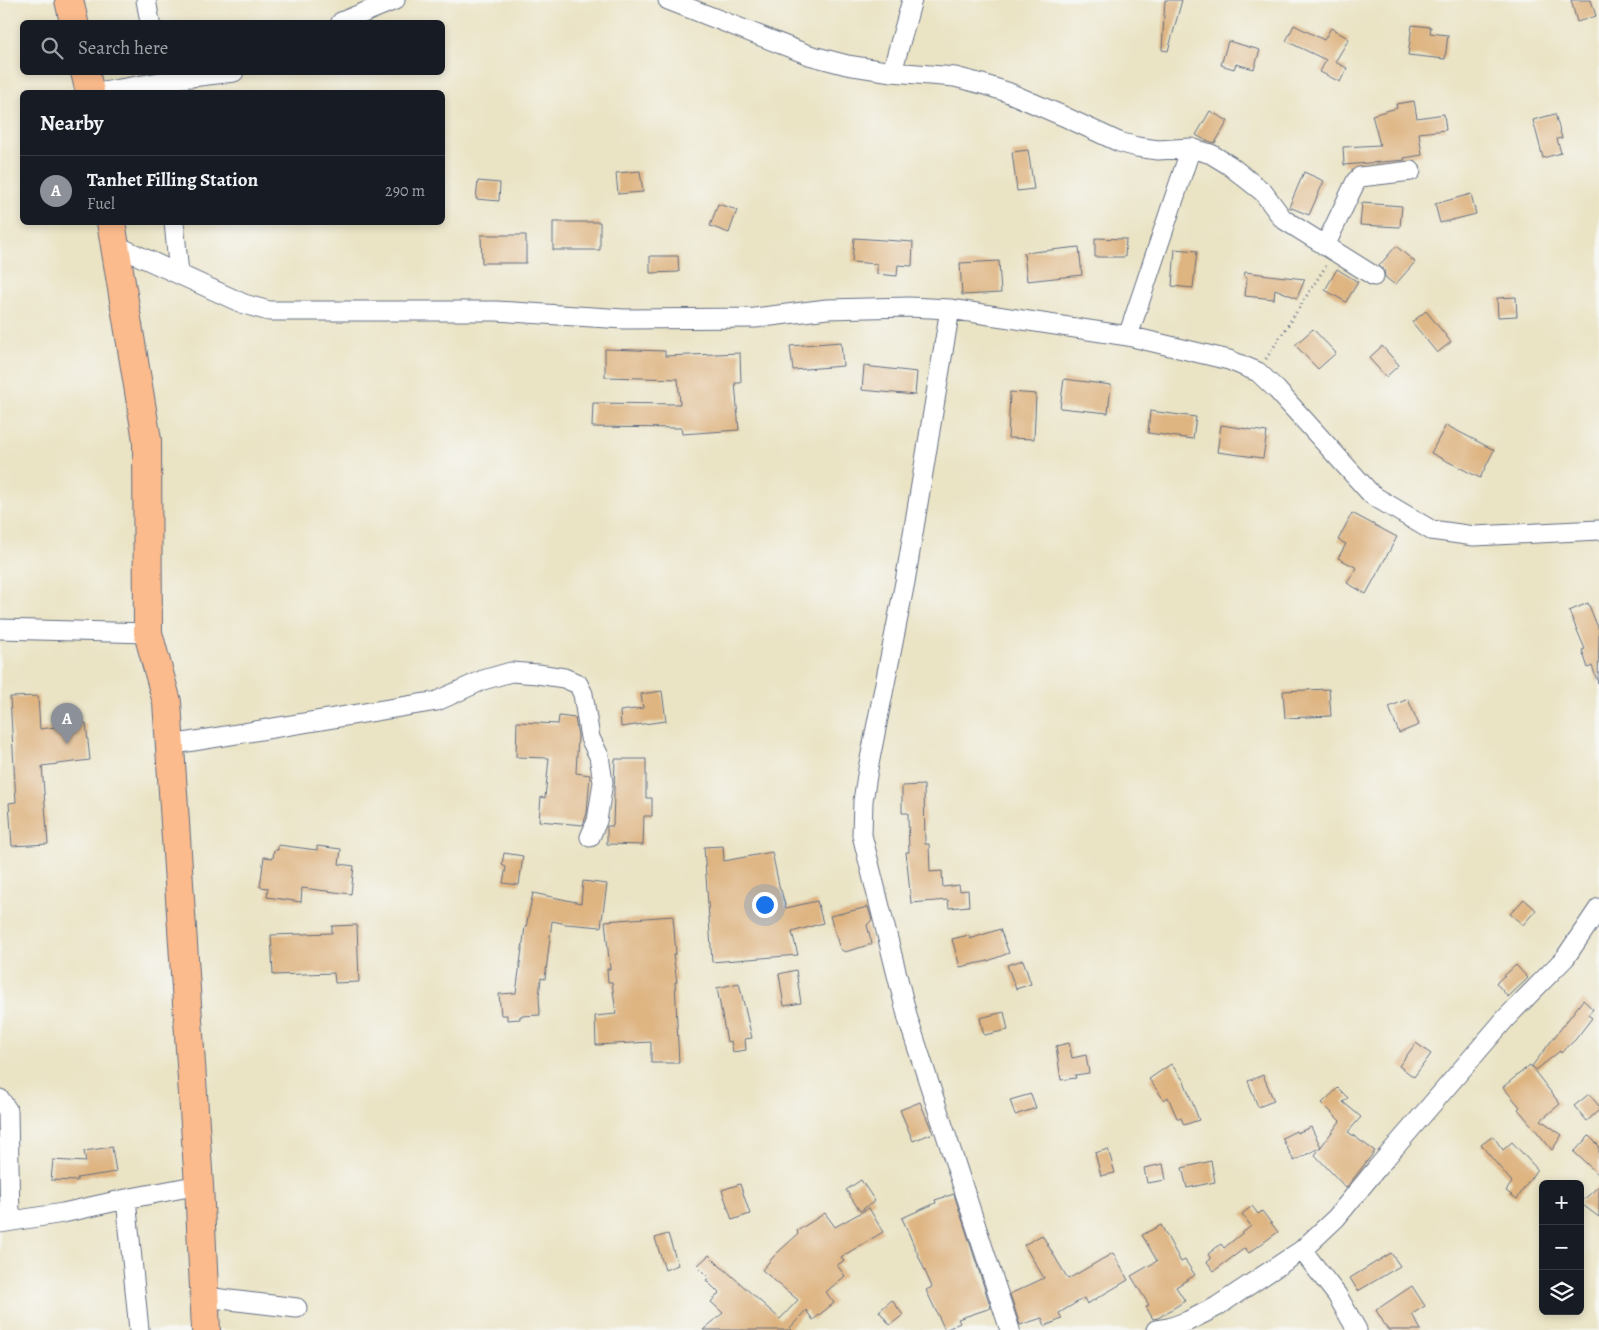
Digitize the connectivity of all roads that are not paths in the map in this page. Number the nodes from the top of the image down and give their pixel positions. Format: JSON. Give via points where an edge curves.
{"nodes":[{"id":1,"x":69,"y":0,"type":"edge"},
{"id":2,"x":146,"y":0,"type":"edge"},
{"id":3,"x":394,"y":0,"type":"edge"},
{"id":4,"x":668,"y":0,"type":"edge"},
{"id":5,"x":912,"y":0,"type":"edge"},
{"id":6,"x":74,"y":20,"type":"edge"},
{"id":7,"x":150,"y":20,"type":"edge"},
{"id":8,"x":346,"y":20,"type":"edge"},
{"id":9,"x":892,"y":72,"type":"junction"},
{"id":10,"x":86,"y":75,"type":"edge"},
{"id":11,"x":212,"y":75,"type":"edge"},
{"id":12,"x":160,"y":82,"type":"edge"},
{"id":13,"x":90,"y":90,"type":"edge"},
{"id":14,"x":114,"y":90,"type":"edge"},
{"id":15,"x":1191,"y":148,"type":"junction"},
{"id":16,"x":1411,"y":171,"type":"dead end"},
{"id":17,"x":174,"y":225,"type":"edge"},
{"id":18,"x":113,"y":234,"type":"edge"},
{"id":19,"x":1325,"y":246,"type":"junction"},
{"id":20,"x":179,"y":274,"type":"junction"},
{"id":21,"x":1374,"y":276,"type":"dead end"},
{"id":22,"x":950,"y":309,"type":"junction"},
{"id":23,"x":1128,"y":336,"type":"junction"},
{"id":24,"x":1599,"y":530,"type":"edge"},
{"id":25,"x":0,"y":629,"type":"edge"},
{"id":26,"x":148,"y":633,"type":"junction"},
{"id":27,"x":170,"y":745,"type":"junction"},
{"id":28,"x":590,"y":837,"type":"dead end"},
{"id":29,"x":1599,"y":908,"type":"edge"},
{"id":30,"x":0,"y":1099,"type":"edge"},
{"id":31,"x":199,"y":1185,"type":"junction"},
{"id":32,"x":126,"y":1199,"type":"junction"},
{"id":33,"x":5,"y":1222,"type":"edge"},
{"id":34,"x":1302,"y":1250,"type":"junction"},
{"id":35,"x":205,"y":1297,"type":"junction"},
{"id":36,"x":297,"y":1308,"type":"dead end"},
{"id":37,"x":139,"y":1330,"type":"edge"},
{"id":38,"x":206,"y":1330,"type":"edge"},
{"id":39,"x":1010,"y":1330,"type":"edge"},
{"id":40,"x":1156,"y":1330,"type":"edge"},
{"id":41,"x":1357,"y":1330,"type":"edge"}],
"edges":[{"from":1,"to":6,"type":"highway"},
{"from":2,"to":7,"type":"street"},
{"from":3,"to":8,"type":"street"},
{"from":4,"to":9,"type":"street","via":[[809,55]]},
{"from":5,"to":9,"type":"street"},
{"from":9,"to":15,"type":"street","via":[[955,77],[982,84],[1118,142],[1137,147],[1158,150]]},
{"from":10,"to":13,"type":"highway"},
{"from":11,"to":12,"type":"street"},
{"from":12,"to":14,"type":"street"},
{"from":15,"to":19,"type":"street","via":[[1211,154],[1229,165],[1263,192],[1283,219]]},
{"from":15,"to":23,"type":"street"},
{"from":16,"to":19,"type":"street","via":[[1356,181]]},
{"from":17,"to":20,"type":"street"},
{"from":18,"to":20,"type":"street"},
{"from":18,"to":26,"type":"highway","via":[[147,440]]},
{"from":19,"to":21,"type":"street"},
{"from":20,"to":22,"type":"street","via":[[244,304],[269,311],[496,311],[624,319],[754,318],[852,308]]},
{"from":22,"to":23,"type":"street"},
{"from":22,"to":39,"type":"street","via":[[905,582],[868,769],[862,834],[908,1019]]},
{"from":23,"to":24,"type":"street","via":[[1229,360],[1258,372],[1372,496],[1431,530],[1474,536]]},
{"from":25,"to":26,"type":"street"},
{"from":26,"to":27,"type":"highway","via":[[167,702]]},
{"from":27,"to":28,"type":"street","via":[[437,701],[483,680],[511,672],[564,678],[578,684],[583,694],[590,738],[599,756],[603,782],[597,821]]},
{"from":27,"to":31,"type":"highway"},
{"from":29,"to":34,"type":"street","via":[[1565,958],[1506,1018],[1336,1218]]},
{"from":30,"to":33,"type":"street","via":[[8,1111]]},
{"from":31,"to":32,"type":"street"},
{"from":31,"to":35,"type":"highway"},
{"from":32,"to":33,"type":"street"},
{"from":32,"to":37,"type":"street"},
{"from":34,"to":40,"type":"street","via":[[1216,1307],[1188,1321]]},
{"from":34,"to":41,"type":"street","via":[[1337,1295]]},
{"from":35,"to":36,"type":"street"},
{"from":35,"to":38,"type":"highway"}]}
